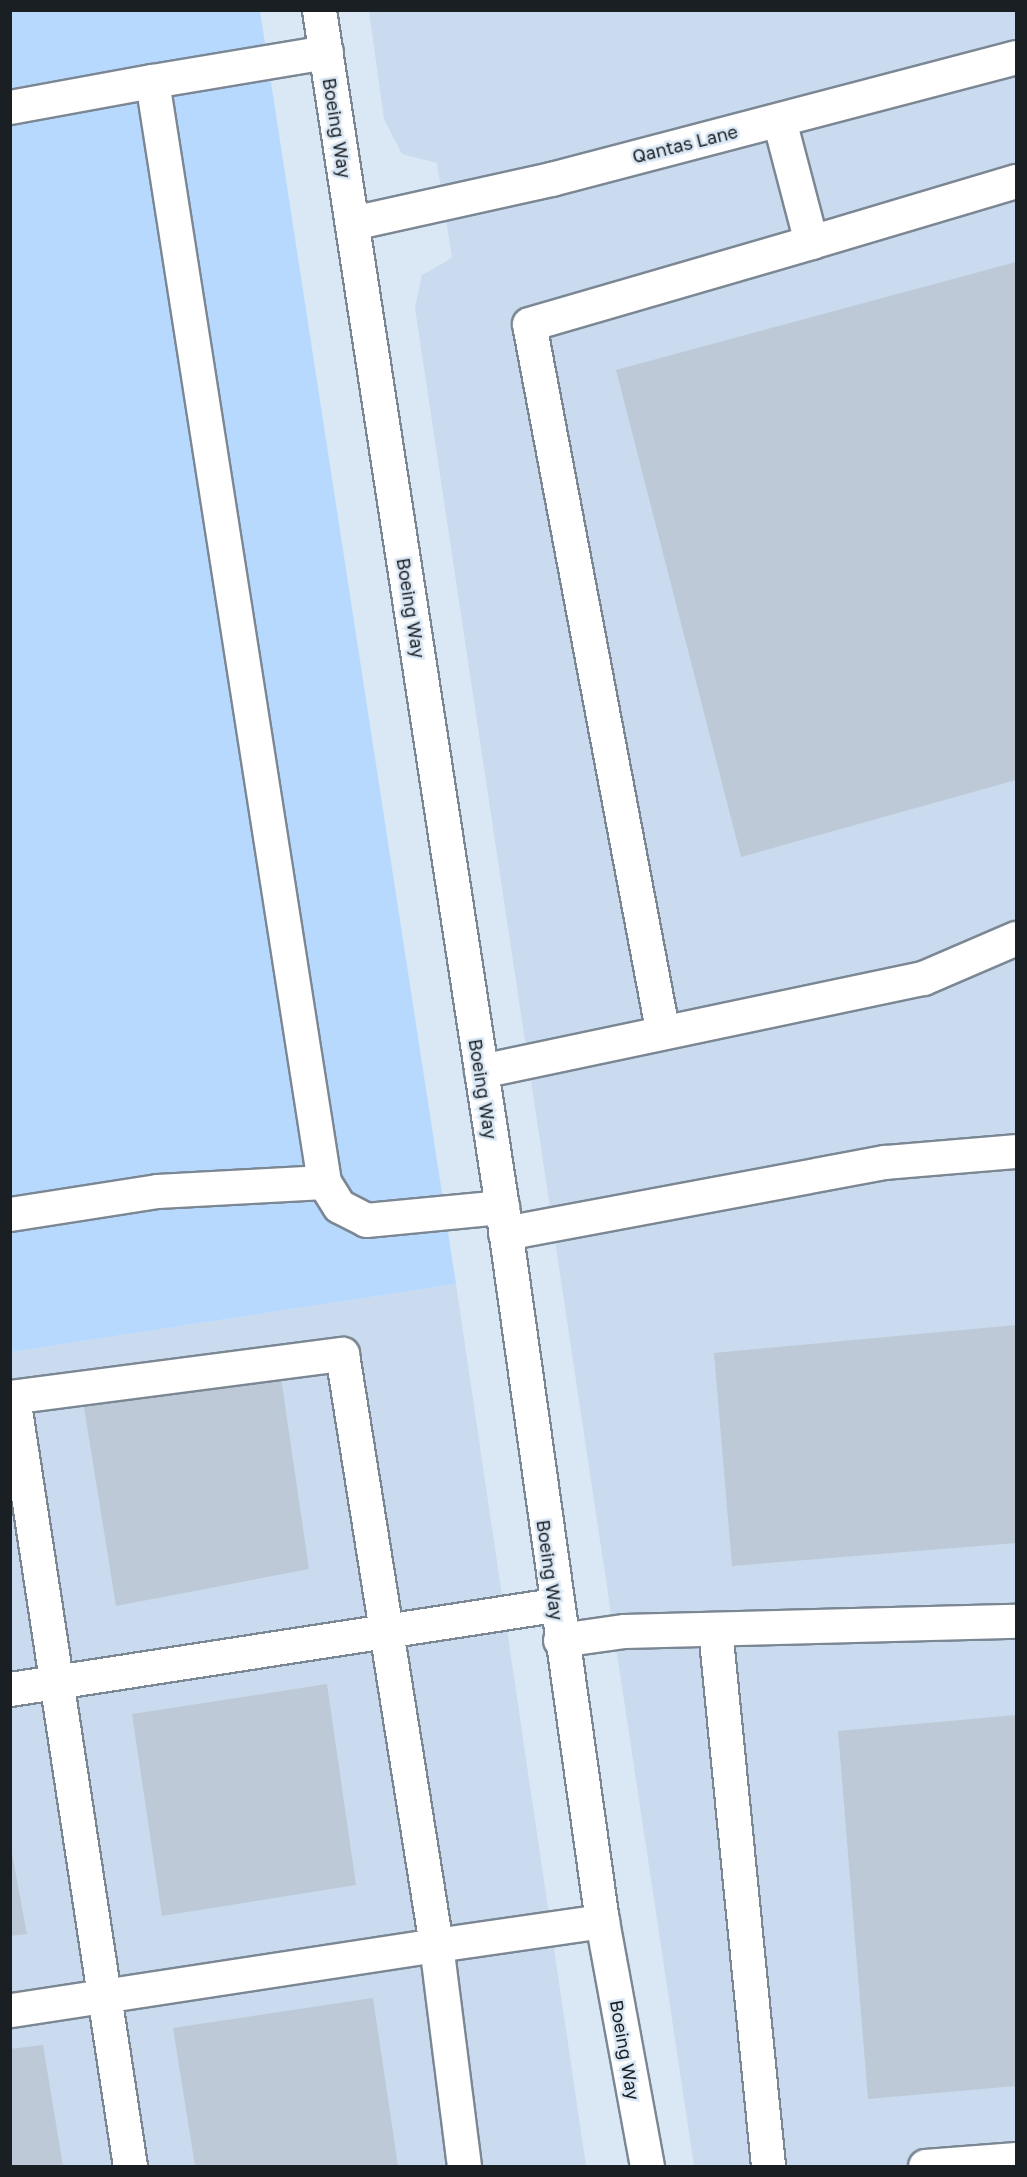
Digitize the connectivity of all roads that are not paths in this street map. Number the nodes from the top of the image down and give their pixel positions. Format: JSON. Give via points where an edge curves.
{"nodes":[{"id":1,"x":319,"y":10,"type":"edge"},
{"id":2,"x":326,"y":52,"type":"junction"},
{"id":3,"x":1017,"y":57,"type":"edge"},
{"id":4,"x":152,"y":81,"type":"junction"},
{"id":5,"x":10,"y":107,"type":"edge"},
{"id":6,"x":779,"y":120,"type":"junction"},
{"id":7,"x":1017,"y":181,"type":"edge"},
{"id":8,"x":352,"y":223,"type":"junction"},
{"id":9,"x":811,"y":242,"type":"junction"},
{"id":10,"x":1017,"y":938,"type":"edge"},
{"id":11,"x":662,"y":1029,"type":"junction"},
{"id":12,"x":480,"y":1071,"type":"junction"},
{"id":13,"x":1017,"y":1151,"type":"edge"},
{"id":14,"x":324,"y":1182,"type":"junction"},
{"id":15,"x":10,"y":1214,"type":"edge"},
{"id":16,"x":503,"y":1220,"type":"junction"},
{"id":17,"x":11,"y":1397,"type":"edge"},
{"id":18,"x":554,"y":1605,"type":"junction"},
{"id":19,"x":1017,"y":1622,"type":"edge"},
{"id":20,"x":715,"y":1629,"type":"junction"},
{"id":21,"x":387,"y":1630,"type":"junction"},
{"id":22,"x":560,"y":1640,"type":"junction"},
{"id":23,"x":58,"y":1681,"type":"junction"},
{"id":24,"x":10,"y":1689,"type":"edge"},
{"id":25,"x":602,"y":1922,"type":"junction"},
{"id":26,"x":436,"y":1945,"type":"junction"},
{"id":27,"x":104,"y":1995,"type":"junction"},
{"id":28,"x":10,"y":2010,"type":"edge"},
{"id":29,"x":1017,"y":2159,"type":"edge"},
{"id":30,"x":130,"y":2166,"type":"edge"},
{"id":31,"x":464,"y":2166,"type":"edge"},
{"id":32,"x":646,"y":2166,"type":"edge"},
{"id":33,"x":768,"y":2166,"type":"edge"},
{"id":34,"x":925,"y":2166,"type":"edge"}],
"edges":[{"from":1,"to":2,"type":"street","name":"Boeing Way"},
{"from":2,"to":4,"type":"street"},
{"from":2,"to":8,"type":"street","name":"Boeing Way"},
{"from":3,"to":6,"type":"street","name":"Qantas Lane"},
{"from":4,"to":5,"type":"street"},
{"from":4,"to":14,"type":"street"},
{"from":6,"to":8,"type":"street","name":"Qantas Lane"},
{"from":6,"to":9,"type":"street"},
{"from":7,"to":9,"type":"street"},
{"from":8,"to":12,"type":"street","name":"Boeing Way"},
{"from":9,"to":11,"type":"street","via":[[529,324]]},
{"from":10,"to":11,"type":"street","via":[[923,978]]},
{"from":11,"to":12,"type":"street"},
{"from":12,"to":16,"type":"street","name":"Boeing Way"},
{"from":13,"to":16,"type":"street","via":[[885,1162]]},
{"from":14,"to":15,"type":"street","via":[[157,1191]]},
{"from":14,"to":16,"type":"street","via":[[339,1206],[366,1220]]},
{"from":16,"to":18,"type":"street","name":"Boeing Way"},
{"from":17,"to":21,"type":"street","via":[[342,1354]]},
{"from":17,"to":23,"type":"street"},
{"from":18,"to":21,"type":"street"},
{"from":18,"to":22,"type":"street","name":"Boeing Way"},
{"from":19,"to":20,"type":"street"},
{"from":20,"to":22,"type":"street","via":[[624,1631]]},
{"from":20,"to":33,"type":"street"},
{"from":21,"to":23,"type":"street"},
{"from":21,"to":26,"type":"street"},
{"from":22,"to":25,"type":"street","name":"Boeing Way"},
{"from":23,"to":24,"type":"street"},
{"from":23,"to":27,"type":"street"},
{"from":25,"to":26,"type":"street"},
{"from":25,"to":32,"type":"street","name":"Boeing Way"},
{"from":26,"to":27,"type":"street"},
{"from":26,"to":31,"type":"street"},
{"from":27,"to":28,"type":"street"},
{"from":27,"to":30,"type":"street"},
{"from":29,"to":34,"type":"street"}]}
